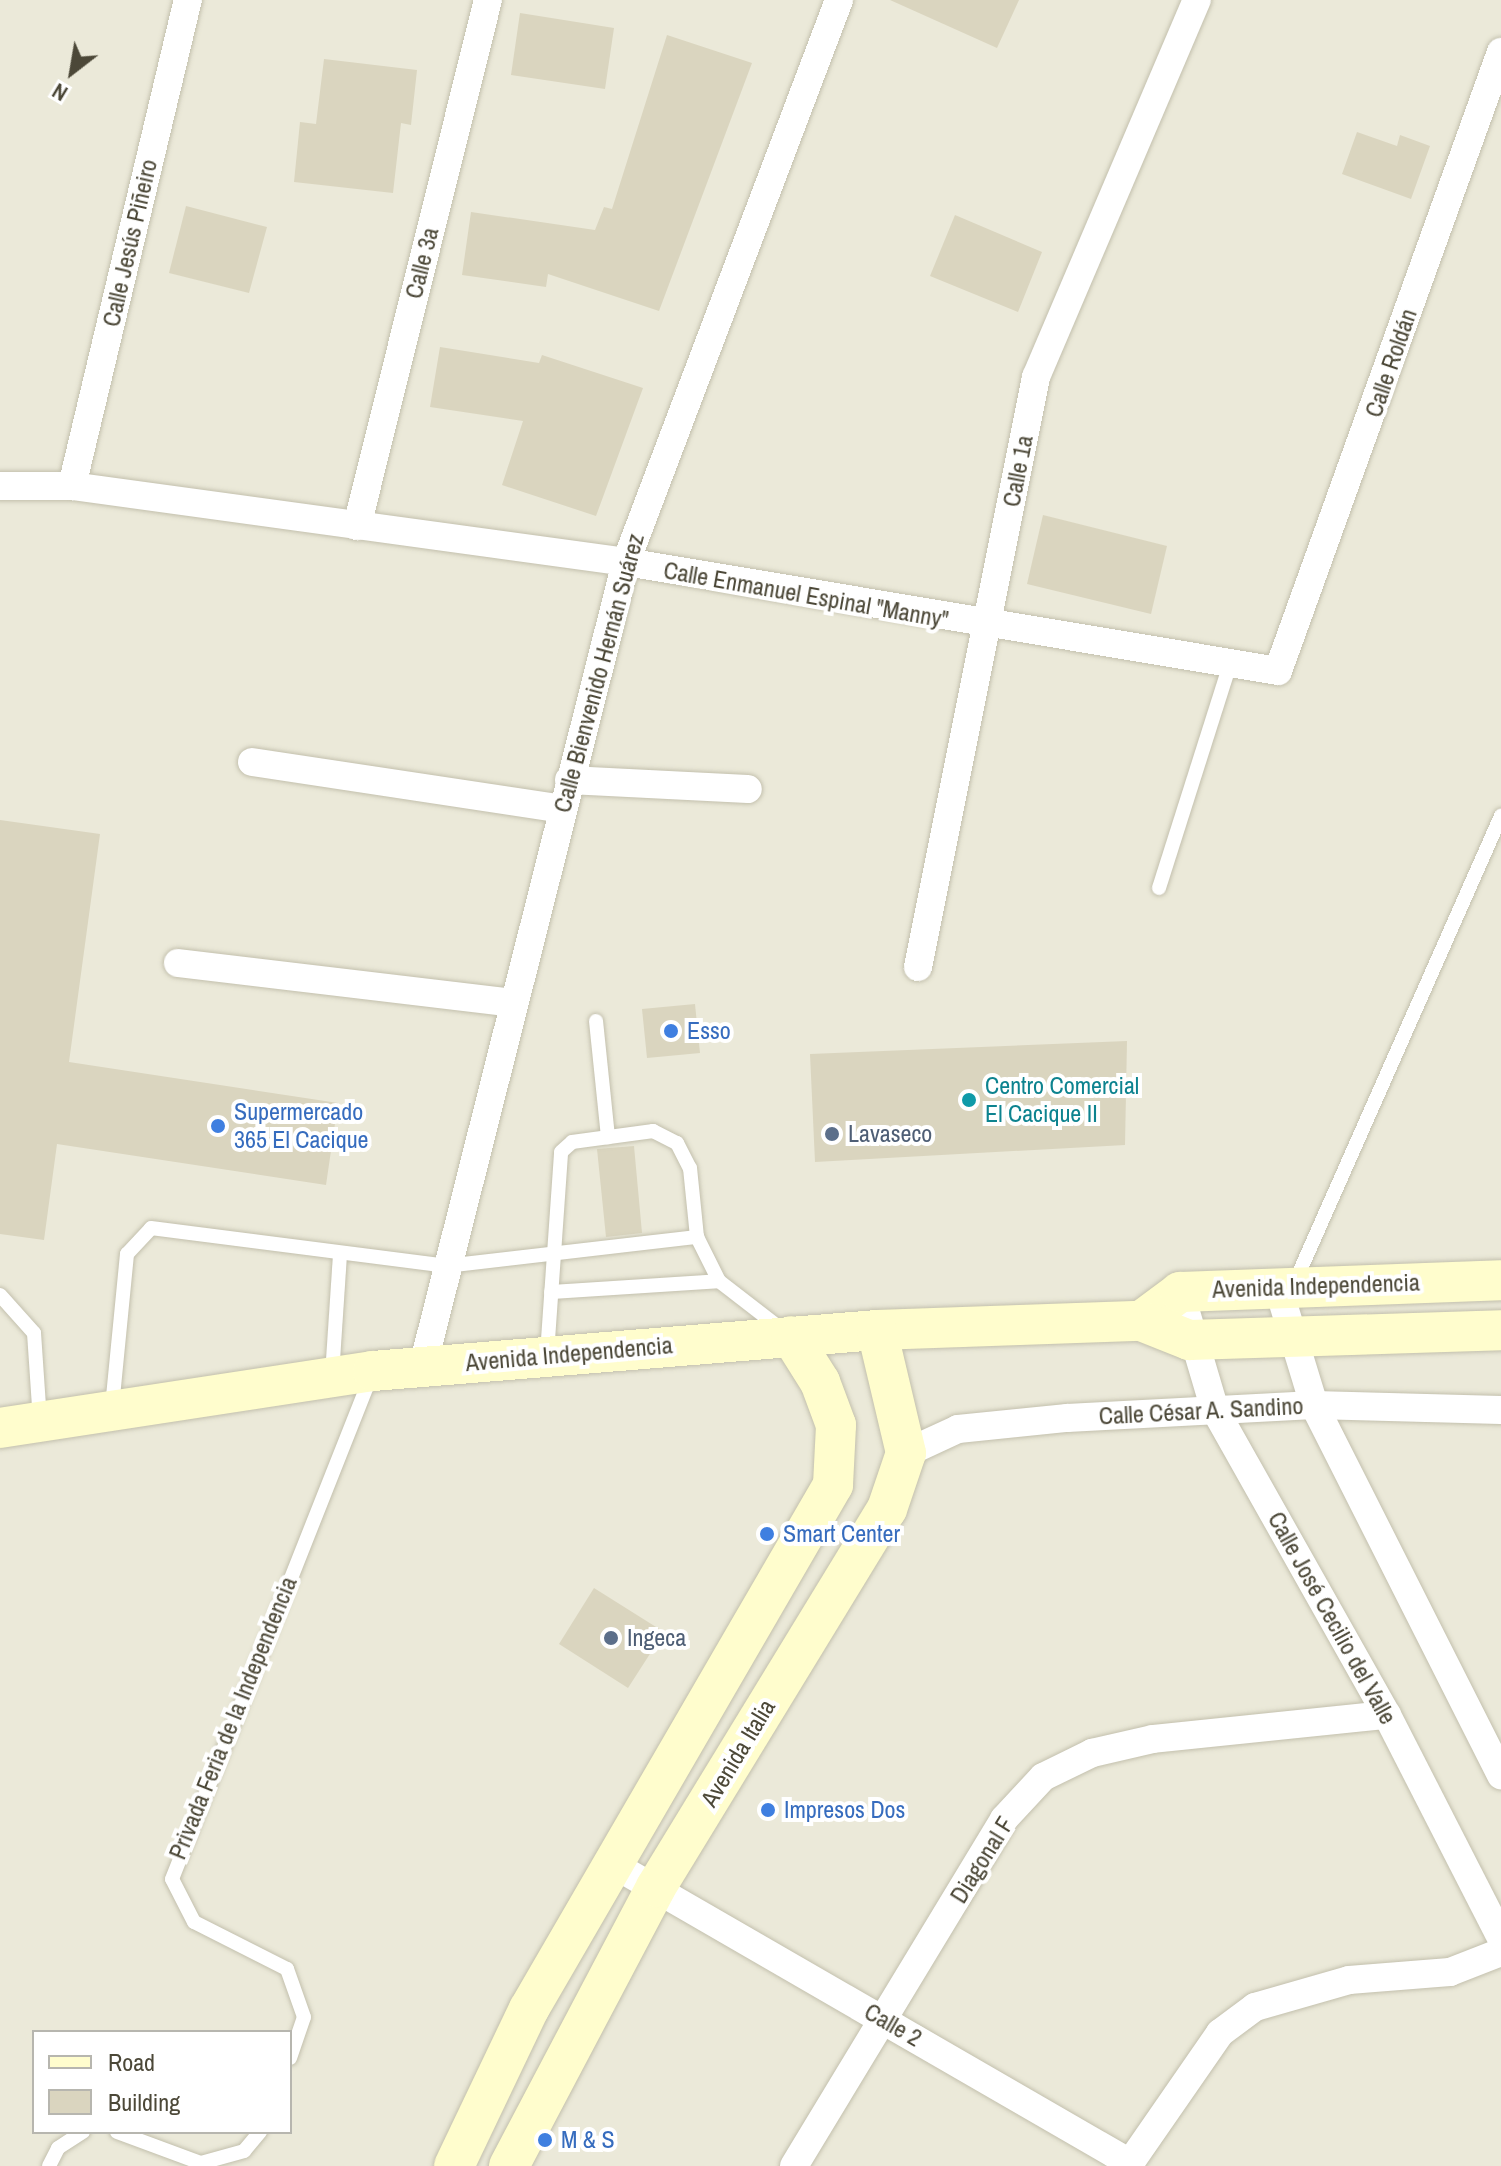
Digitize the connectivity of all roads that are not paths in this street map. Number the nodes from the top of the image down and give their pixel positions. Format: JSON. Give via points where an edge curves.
{"nodes":[{"id":1,"x":188,"y":0,"type":"edge"},
{"id":2,"x":488,"y":0,"type":"edge"},
{"id":3,"x":839,"y":0,"type":"edge"},
{"id":4,"x":1197,"y":0,"type":"edge"},
{"id":5,"x":1501,"y":52,"type":"edge"},
{"id":6,"x":0,"y":486,"type":"edge"},
{"id":7,"x":72,"y":486,"type":"junction"},
{"id":8,"x":357,"y":526,"type":"junction"},
{"id":9,"x":626,"y":562,"type":"junction"},
{"id":10,"x":988,"y":628,"type":"junction"},
{"id":11,"x":1229,"y":667,"type":"junction"},
{"id":12,"x":1278,"y":671,"type":"joint"},
{"id":13,"x":252,"y":762,"type":"dead end"},
{"id":14,"x":569,"y":780,"type":"junction"},
{"id":15,"x":748,"y":789,"type":"dead end"},
{"id":16,"x":562,"y":809,"type":"junction"},
{"id":17,"x":1501,"y":816,"type":"edge"},
{"id":18,"x":1159,"y":888,"type":"dead end"},
{"id":19,"x":178,"y":963,"type":"dead end"},
{"id":20,"x":918,"y":967,"type":"dead end"},
{"id":21,"x":512,"y":1003,"type":"junction"},
{"id":22,"x":596,"y":1021,"type":"dead end"},
{"id":23,"x":608,"y":1137,"type":"junction"},
{"id":24,"x":697,"y":1237,"type":"junction"},
{"id":25,"x":553,"y":1252,"type":"junction"},
{"id":26,"x":340,"y":1256,"type":"junction"},
{"id":27,"x":446,"y":1266,"type":"junction"},
{"id":28,"x":1501,"y":1280,"type":"edge"},
{"id":29,"x":719,"y":1281,"type":"junction"},
{"id":30,"x":1286,"y":1286,"type":"junction"},
{"id":31,"x":551,"y":1292,"type":"junction"},
{"id":32,"x":1180,"y":1292,"type":"junction"},
{"id":33,"x":0,"y":1295,"type":"edge"},
{"id":34,"x":1141,"y":1321,"type":"junction"},
{"id":35,"x":877,"y":1330,"type":"junction"},
{"id":36,"x":1501,"y":1330,"type":"edge"},
{"id":37,"x":791,"y":1336,"type":"junction"},
{"id":38,"x":1290,"y":1338,"type":"junction"},
{"id":39,"x":1189,"y":1340,"type":"junction"},
{"id":40,"x":547,"y":1354,"type":"junction"},
{"id":41,"x":423,"y":1366,"type":"junction"},
{"id":42,"x":373,"y":1371,"type":"junction"},
{"id":43,"x":332,"y":1378,"type":"junction"},
{"id":44,"x":1314,"y":1405,"type":"junction"},
{"id":45,"x":1215,"y":1410,"type":"junction"},
{"id":46,"x":1501,"y":1410,"type":"edge"},
{"id":47,"x":111,"y":1414,"type":"junction"},
{"id":48,"x":40,"y":1421,"type":"junction"},
{"id":49,"x":0,"y":1428,"type":"edge"},
{"id":50,"x":906,"y":1453,"type":"junction"},
{"id":51,"x":1387,"y":1715,"type":"junction"},
{"id":52,"x":1501,"y":1776,"type":"edge"},
{"id":53,"x":616,"y":1866,"type":"junction"},
{"id":54,"x":656,"y":1887,"type":"junction"},
{"id":55,"x":1501,"y":1938,"type":"edge"},
{"id":56,"x":1501,"y":1952,"type":"edge"},
{"id":57,"x":886,"y":2021,"type":"junction"},
{"id":58,"x":292,"y":2052,"type":"edge"},
{"id":59,"x":80,"y":2134,"type":"edge"},
{"id":60,"x":122,"y":2134,"type":"edge"},
{"id":61,"x":258,"y":2134,"type":"edge"},
{"id":62,"x":1129,"y":2165,"type":"edge"},
{"id":63,"x":49,"y":2166,"type":"edge"},
{"id":64,"x":454,"y":2166,"type":"edge"},
{"id":65,"x":509,"y":2166,"type":"edge"},
{"id":66,"x":794,"y":2166,"type":"edge"}],
"edges":[{"from":1,"to":7,"type":"street","name":"Calle Jesús Piñeiro"},
{"from":2,"to":8,"type":"street","name":"Calle 3a"},
{"from":3,"to":9,"type":"street","name":"Calle Bienvenido Hernán Suárez"},
{"from":4,"to":10,"type":"street","name":"Calle 1a","via":[[1036,377]]},
{"from":5,"to":12,"type":"street","name":"Calle Roldán"},
{"from":6,"to":7,"type":"street","name":"Calle Enmanuel Espinal \"Manny\""},
{"from":7,"to":8,"type":"street","name":"Calle Enmanuel Espinal \"Manny\""},
{"from":8,"to":9,"type":"street","name":"Calle Enmanuel Espinal \"Manny\""},
{"from":9,"to":10,"type":"street","name":"Calle Enmanuel Espinal \"Manny\""},
{"from":9,"to":14,"type":"street","name":"Calle Bienvenido Hernán Suárez"},
{"from":10,"to":11,"type":"street","name":"Calle Enmanuel Espinal \"Manny\""},
{"from":10,"to":20,"type":"street","name":"Calle 1a"},
{"from":11,"to":12,"type":"street","name":"Calle Enmanuel Espinal \"Manny\""},
{"from":11,"to":18,"type":"lane"},
{"from":13,"to":16,"type":"street"},
{"from":14,"to":15,"type":"street"},
{"from":14,"to":16,"type":"street","name":"Calle Bienvenido Hernán Suárez"},
{"from":16,"to":21,"type":"street","name":"Calle Bienvenido Hernán Suárez"},
{"from":17,"to":30,"type":"lane"},
{"from":19,"to":21,"type":"street"},
{"from":21,"to":27,"type":"street","name":"Calle Bienvenido Hernán Suárez"},
{"from":22,"to":23,"type":"lane"},
{"from":23,"to":24,"type":"lane","via":[[653,1131],[677,1143],[690,1168]]},
{"from":23,"to":25,"type":"lane","via":[[572,1142],[561,1152]]},
{"from":24,"to":25,"type":"lane"},
{"from":24,"to":29,"type":"lane"},
{"from":25,"to":27,"type":"lane"},
{"from":25,"to":31,"type":"lane"},
{"from":26,"to":27,"type":"lane"},
{"from":26,"to":43,"type":"lane"},
{"from":26,"to":47,"type":"lane","via":[[151,1228],[127,1254]]},
{"from":27,"to":41,"type":"street","name":"Calle Bienvenido Hernán Suárez"},
{"from":28,"to":30,"type":"main road","name":"Avenida Independencia"},
{"from":29,"to":31,"type":"lane"},
{"from":29,"to":37,"type":"lane"},
{"from":30,"to":32,"type":"main road","name":"Avenida Independencia"},
{"from":30,"to":38,"type":"street"},
{"from":31,"to":40,"type":"lane"},
{"from":32,"to":34,"type":"main road","name":"Avenida Independencia"},
{"from":32,"to":39,"type":"street","name":"Calle José Cecilio del Valle"},
{"from":33,"to":48,"type":"lane","via":[[34,1333]]},
{"from":34,"to":35,"type":"main road","name":"Avenida Independencia"},
{"from":34,"to":39,"type":"main road","name":"Avenida Independencia"},
{"from":35,"to":37,"type":"main road","name":"Avenida Independencia"},
{"from":35,"to":50,"type":"main road"},
{"from":36,"to":38,"type":"main road","name":"Avenida Independencia"},
{"from":37,"to":40,"type":"main road","name":"Avenida Independencia"},
{"from":37,"to":53,"type":"main road","name":"Avenida Italia","via":[[820,1382],[836,1425],[833,1485]]},
{"from":38,"to":39,"type":"main road","name":"Avenida Independencia"},
{"from":38,"to":44,"type":"street"},
{"from":39,"to":45,"type":"street","name":"Calle José Cecilio del Valle"},
{"from":40,"to":41,"type":"main road","name":"Avenida Independencia"},
{"from":41,"to":42,"type":"main road","name":"Avenida Independencia"},
{"from":42,"to":43,"type":"main road","name":"Avenida Independencia"},
{"from":42,"to":58,"type":"lane","name":"Privada Feria de la Independencia","via":[[172,1879],[194,1922],[287,1969],[304,2017]]},
{"from":43,"to":47,"type":"main road","name":"Avenida Independencia"},
{"from":44,"to":45,"type":"street","name":"Calle César A. Sandino"},
{"from":44,"to":46,"type":"street","name":"Calle César A. Sandino"},
{"from":44,"to":52,"type":"street"},
{"from":45,"to":50,"type":"street","name":"Calle César A. Sandino","via":[[958,1429]]},
{"from":45,"to":51,"type":"street","name":"Calle José Cecilio del Valle"},
{"from":47,"to":48,"type":"main road","name":"Avenida Independencia"},
{"from":48,"to":49,"type":"main road","name":"Avenida Independencia"},
{"from":50,"to":54,"type":"main road","name":"Avenida Italia","via":[[887,1509]]},
{"from":51,"to":55,"type":"street","name":"Calle José Cecilio del Valle"},
{"from":51,"to":57,"type":"street","name":"Diagonal F","via":[[1153,1739],[1092,1753],[1043,1777],[1004,1819]]},
{"from":53,"to":54,"type":"street","name":"Calle 2"},
{"from":53,"to":64,"type":"main road","name":"Avenida Italia","via":[[529,2009]]},
{"from":54,"to":57,"type":"street","name":"Calle 2"},
{"from":54,"to":65,"type":"main road","name":"Avenida Italia"},
{"from":56,"to":62,"type":"street","via":[[1450,1972],[1322,1985],[1255,2007],[1220,2033]]},
{"from":57,"to":62,"type":"street","name":"Calle 2"},
{"from":57,"to":66,"type":"street","name":"Diagonal F"},
{"from":59,"to":63,"type":"lane","via":[[58,2148]]},
{"from":60,"to":61,"type":"lane","via":[[201,2163],[244,2151]]}]}
